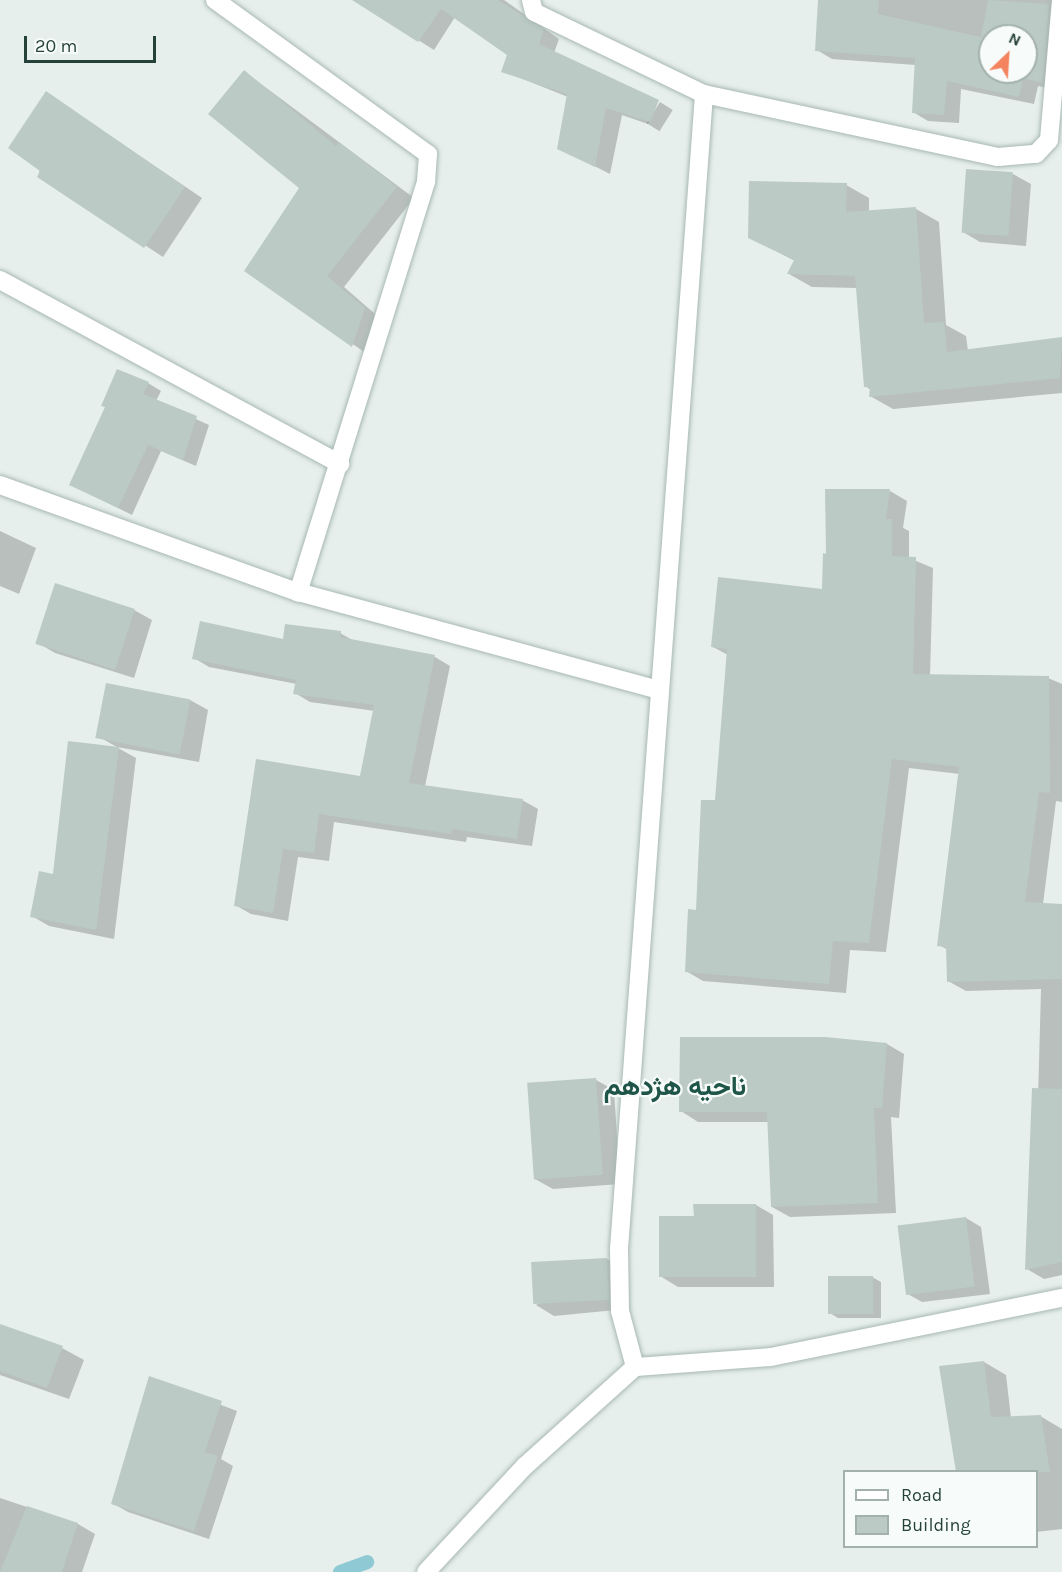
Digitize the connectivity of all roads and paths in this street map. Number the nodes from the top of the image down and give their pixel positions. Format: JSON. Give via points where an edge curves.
{"nodes":[{"id":1,"x":215,"y":0,"type":"edge"},
{"id":2,"x":531,"y":0,"type":"edge"},
{"id":3,"x":1061,"y":0,"type":"edge"},
{"id":4,"x":704,"y":94,"type":"junction"},
{"id":5,"x":0,"y":280,"type":"edge"},
{"id":6,"x":340,"y":464,"type":"junction"},
{"id":7,"x":0,"y":485,"type":"edge"},
{"id":8,"x":298,"y":592,"type":"junction"},
{"id":9,"x":659,"y":690,"type":"junction"},
{"id":10,"x":1062,"y":1298,"type":"edge"},
{"id":11,"x":635,"y":1367,"type":"junction"},
{"id":12,"x":426,"y":1572,"type":"edge"}],
"edges":[{"from":1,"to":6,"type":"street","via":[[428,154],[426,182]]},
{"from":2,"to":4,"type":"street","via":[[534,12]]},
{"from":3,"to":4,"type":"street","via":[[1049,140],[1036,154],[998,157]]},
{"from":4,"to":9,"type":"street"},
{"from":5,"to":6,"type":"street"},
{"from":6,"to":8,"type":"street"},
{"from":7,"to":8,"type":"street"},
{"from":8,"to":9,"type":"street"},
{"from":9,"to":11,"type":"street","via":[[619,1249],[620,1311]]},
{"from":10,"to":11,"type":"street","via":[[771,1357]]},
{"from":11,"to":12,"type":"street","via":[[525,1466]]}]}
